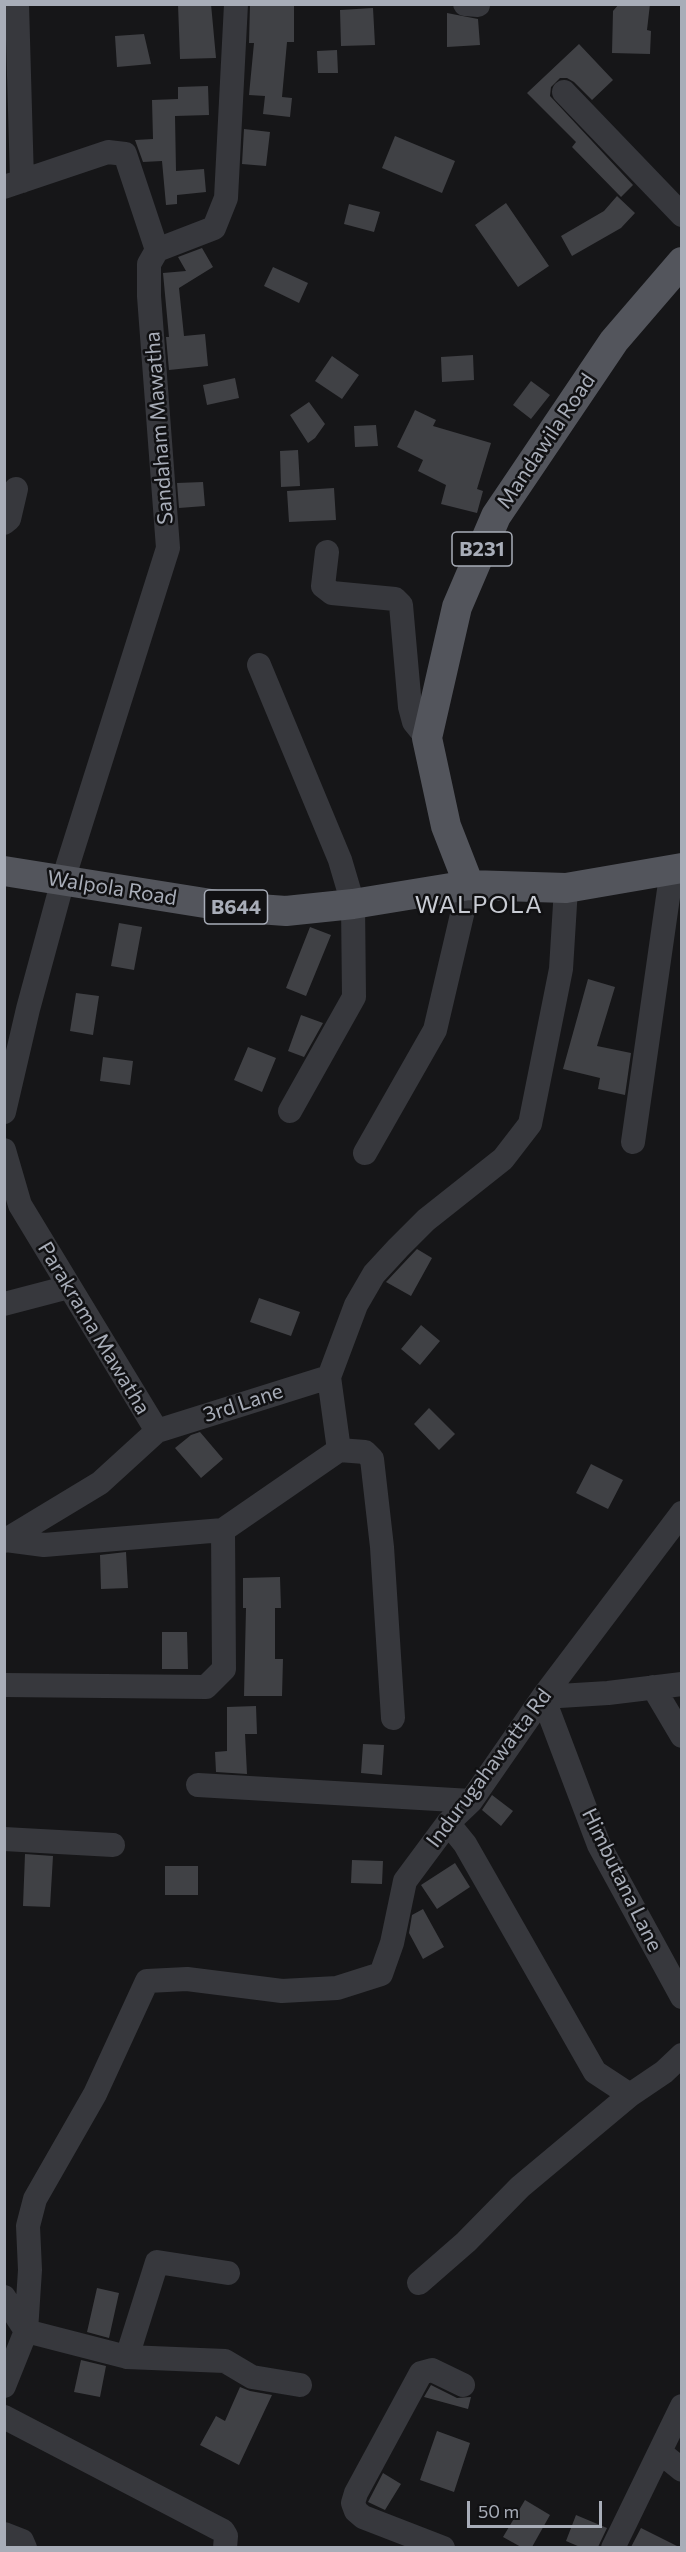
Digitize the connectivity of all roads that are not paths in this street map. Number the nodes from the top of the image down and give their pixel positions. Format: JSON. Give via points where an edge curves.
{"nodes":[{"id":1,"x":236,"y":4,"type":"edge"},
{"id":2,"x":465,"y":4,"type":"edge"},
{"id":3,"x":478,"y":5,"type":"edge"},
{"id":4,"x":13,"y":6,"type":"edge"},
{"id":5,"x":564,"y":92,"type":"dead end"},
{"id":6,"x":13,"y":184,"type":"edge"},
{"id":7,"x":681,"y":215,"type":"edge"},
{"id":8,"x":157,"y":250,"type":"junction"},
{"id":9,"x":681,"y":262,"type":"edge"},
{"id":10,"x":16,"y":489,"type":"dead end"},
{"id":11,"x":4,"y":523,"type":"edge"},
{"id":12,"x":327,"y":552,"type":"dead end"},
{"id":13,"x":259,"y":665,"type":"dead end"},
{"id":14,"x":427,"y":738,"type":"junction"},
{"id":15,"x":677,"y":869,"type":"edge"},
{"id":16,"x":4,"y":871,"type":"edge"},
{"id":17,"x":63,"y":880,"type":"junction"},
{"id":18,"x":469,"y":885,"type":"junction"},
{"id":19,"x":566,"y":888,"type":"junction"},
{"id":20,"x":354,"y":904,"type":"junction"},
{"id":21,"x":290,"y":1111,"type":"dead end"},
{"id":22,"x":4,"y":1112,"type":"edge"},
{"id":23,"x":633,"y":1142,"type":"dead end"},
{"id":24,"x":4,"y":1150,"type":"edge"},
{"id":25,"x":365,"y":1153,"type":"dead end"},
{"id":26,"x":69,"y":1287,"type":"junction"},
{"id":27,"x":4,"y":1304,"type":"edge"},
{"id":28,"x":329,"y":1377,"type":"junction"},
{"id":29,"x":156,"y":1431,"type":"junction"},
{"id":30,"x":339,"y":1450,"type":"junction"},
{"id":31,"x":681,"y":1513,"type":"edge"},
{"id":32,"x":223,"y":1530,"type":"junction"},
{"id":33,"x":5,"y":1540,"type":"edge"},
{"id":34,"x":681,"y":1684,"type":"edge"},
{"id":35,"x":4,"y":1685,"type":"edge"},
{"id":36,"x":652,"y":1687,"type":"junction"},
{"id":37,"x":543,"y":1697,"type":"junction"},
{"id":38,"x":393,"y":1718,"type":"dead end"},
{"id":39,"x":681,"y":1736,"type":"edge"},
{"id":40,"x":198,"y":1785,"type":"dead end"},
{"id":41,"x":471,"y":1801,"type":"junction"},
{"id":42,"x":448,"y":1823,"type":"junction"},
{"id":43,"x":4,"y":1839,"type":"edge"},
{"id":44,"x":113,"y":1845,"type":"dead end"},
{"id":45,"x":681,"y":1997,"type":"edge"},
{"id":46,"x":681,"y":2055,"type":"edge"},
{"id":47,"x":630,"y":2096,"type":"junction"},
{"id":48,"x":228,"y":2273,"type":"dead end"},
{"id":49,"x":419,"y":2283,"type":"dead end"},
{"id":50,"x":4,"y":2297,"type":"edge"},
{"id":51,"x":26,"y":2331,"type":"junction"},
{"id":52,"x":127,"y":2357,"type":"junction"},
{"id":53,"x":300,"y":2385,"type":"dead end"},
{"id":54,"x":463,"y":2385,"type":"dead end"},
{"id":55,"x":4,"y":2386,"type":"edge"},
{"id":56,"x":681,"y":2406,"type":"edge"},
{"id":57,"x":4,"y":2417,"type":"edge"},
{"id":58,"x":661,"y":2453,"type":"junction"},
{"id":59,"x":681,"y":2470,"type":"edge"},
{"id":60,"x":4,"y":2534,"type":"edge"},
{"id":61,"x":438,"y":2546,"type":"edge"},
{"id":62,"x":25,"y":2547,"type":"edge"},
{"id":63,"x":225,"y":2547,"type":"edge"},
{"id":64,"x":613,"y":2547,"type":"edge"}],
"edges":[{"from":1,"to":8,"type":"street","via":[[226,198],[214,228]]},
{"from":2,"to":3,"type":"street"},
{"from":4,"to":6,"type":"street"},
{"from":5,"to":7,"type":"street"},
{"from":6,"to":8,"type":"street","via":[[108,152],[125,154]]},
{"from":8,"to":17,"type":"street","name":"Sandaham Mawatha","via":[[149,264],[149,296],[168,548]]},
{"from":9,"to":14,"type":"main road","name":"Mandawila Road","number":"B231","via":[[614,341],[496,516],[457,607]]},
{"from":10,"to":11,"type":"street","via":[[9,519]]},
{"from":12,"to":14,"type":"street","via":[[323,586],[332,593],[395,599],[401,605],[410,707],[414,722]]},
{"from":13,"to":20,"type":"street","via":[[340,860]]},
{"from":14,"to":18,"type":"main road","name":"Mandawila Road","number":"B231","via":[[446,826]]},
{"from":15,"to":19,"type":"main road","number":"B644"},
{"from":15,"to":23,"type":"street"},
{"from":16,"to":17,"type":"main road","name":"Walpola Road","number":"B644"},
{"from":17,"to":20,"type":"main road","name":"Walpola Road","number":"B644","via":[[230,907],[286,911]]},
{"from":17,"to":22,"type":"street"},
{"from":18,"to":19,"type":"main road","number":"B644"},
{"from":18,"to":20,"type":"main road","name":"Walpola Road","number":"B644"},
{"from":18,"to":25,"type":"street","via":[[435,1030]]},
{"from":19,"to":28,"type":"street","via":[[561,969],[530,1124],[503,1158],[426,1220],[374,1274],[356,1305]]},
{"from":20,"to":21,"type":"street","via":[[354,997]]},
{"from":24,"to":26,"type":"street","name":"Parakrama Mawatha","via":[[20,1205]]},
{"from":26,"to":27,"type":"street"},
{"from":26,"to":29,"type":"street","name":"Parakrama Mawatha"},
{"from":28,"to":29,"type":"street","name":"3rd Lane"},
{"from":28,"to":30,"type":"street"},
{"from":29,"to":33,"type":"street","name":"Parakrama Mawatha","via":[[100,1483]]},
{"from":30,"to":32,"type":"street"},
{"from":30,"to":38,"type":"street","via":[[365,1452],[372,1459]]},
{"from":31,"to":37,"type":"street","name":"Indurugahawatta Rd"},
{"from":32,"to":33,"type":"street","via":[[44,1545]]},
{"from":32,"to":35,"type":"street","via":[[224,1669],[206,1687]]},
{"from":34,"to":36,"type":"street"},
{"from":36,"to":37,"type":"street"},
{"from":36,"to":39,"type":"street"},
{"from":37,"to":41,"type":"street","name":"Indurugahawatta Rd"},
{"from":37,"to":45,"type":"street","name":"Himbutana Lane","via":[[599,1845]]},
{"from":40,"to":41,"type":"street"},
{"from":41,"to":42,"type":"street","name":"Indurugahawatta Rd"},
{"from":42,"to":47,"type":"street","via":[[465,1844],[595,2073]]},
{"from":42,"to":51,"type":"street","name":"Indurugahawatta Rd","via":[[405,1881],[381,1974],[337,1988],[282,1991],[187,1979],[147,1981],[94,2094],[35,2199],[28,2226]]},
{"from":43,"to":44,"type":"street"},
{"from":46,"to":47,"type":"street","via":[[664,2073]]},
{"from":47,"to":49,"type":"street","via":[[520,2187]]},
{"from":48,"to":52,"type":"street","via":[[156,2262]]},
{"from":50,"to":51,"type":"street"},
{"from":51,"to":52,"type":"street"},
{"from":51,"to":55,"type":"street"},
{"from":52,"to":53,"type":"street","via":[[225,2361],[252,2377]]},
{"from":54,"to":61,"type":"street","via":[[432,2370],[421,2373],[353,2503],[363,2517]]},
{"from":56,"to":58,"type":"street"},
{"from":57,"to":63,"type":"street","via":[[224,2531]]},
{"from":58,"to":59,"type":"street"},
{"from":58,"to":64,"type":"street"},
{"from":60,"to":62,"type":"street"}]}
